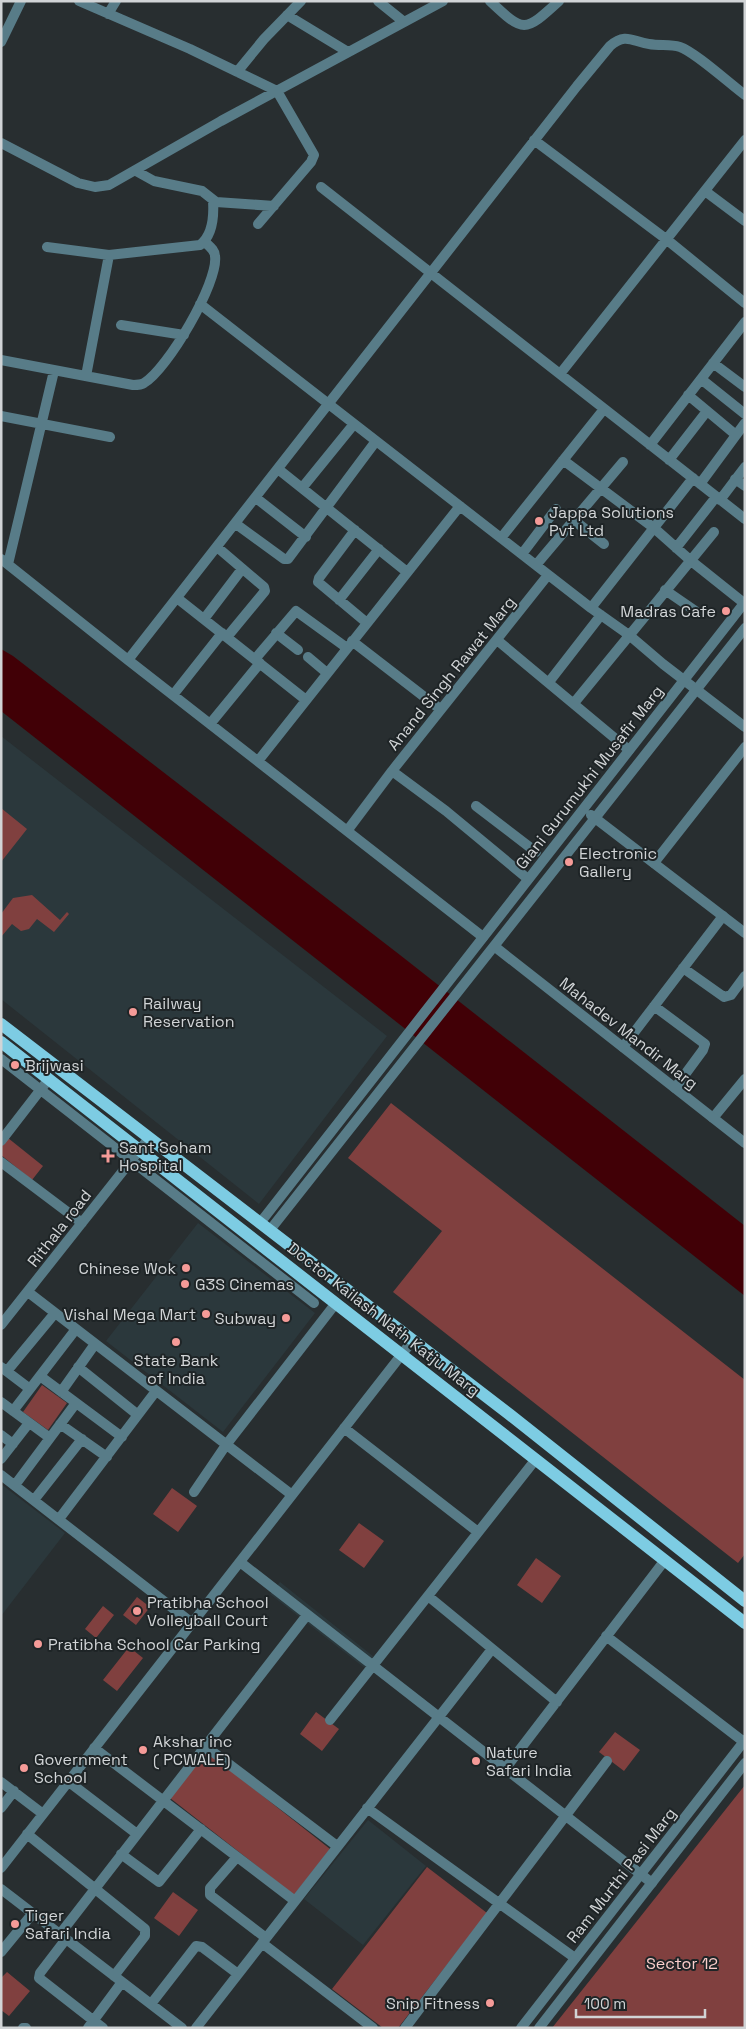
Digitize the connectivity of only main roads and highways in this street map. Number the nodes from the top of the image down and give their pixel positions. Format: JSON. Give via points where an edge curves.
{"nodes":[{"id":1,"x":1,"y":1024,"type":"edge"},
{"id":2,"x":3,"y":1046,"type":"edge"},
{"id":3,"x":643,"y":1521,"type":"junction"},
{"id":4,"x":632,"y":1534,"type":"junction"},
{"id":5,"x":745,"y":1602,"type":"edge"},
{"id":6,"x":745,"y":1623,"type":"edge"}],
"edges":[{"from":1,"to":3,"type":"main road","name":"Doctor Kailash Nath Katju Marg"},
{"from":2,"to":4,"type":"main road","name":"Doctor Kailash Nath Katju Marg","via":[[45,1084],[140,1150]]},
{"from":3,"to":4,"type":"main road"},
{"from":3,"to":5,"type":"main road","name":"Doctor Kailash Nath Katju Marg"},
{"from":4,"to":6,"type":"main road","name":"Doctor Kailash Nath Katju Marg"}]}
